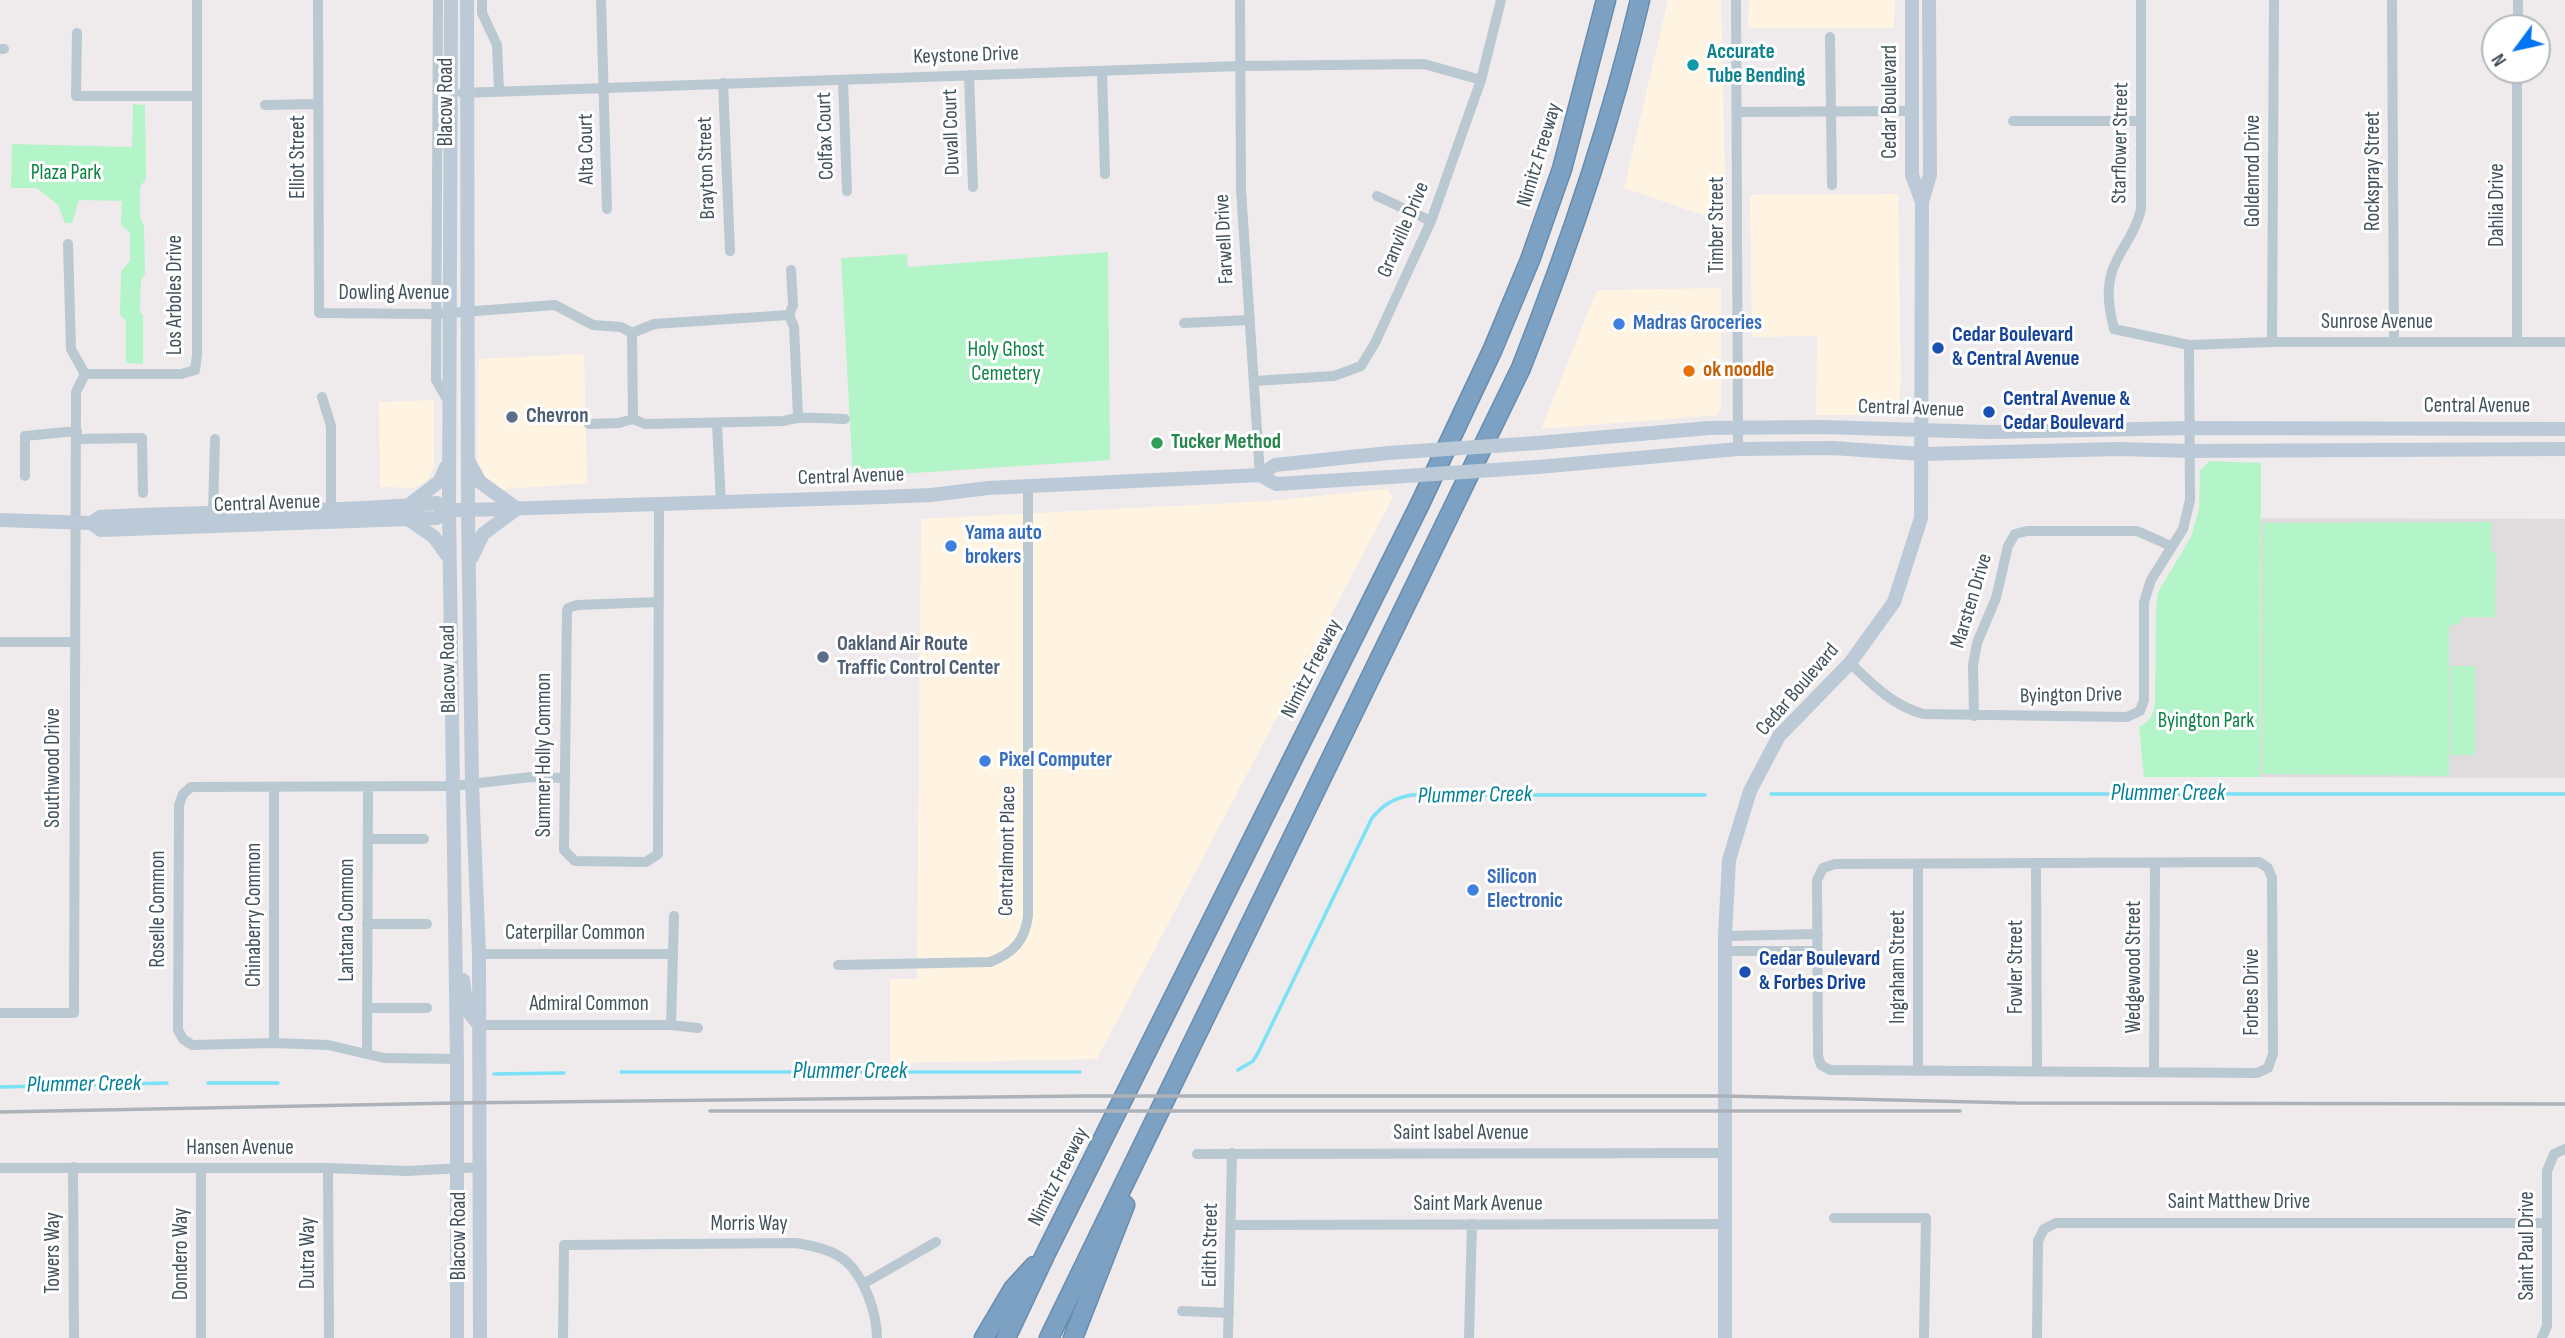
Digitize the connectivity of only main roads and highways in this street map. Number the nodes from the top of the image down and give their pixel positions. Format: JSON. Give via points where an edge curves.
{"nodes":[{"id":1,"x":451,"y":0,"type":"edge"},
{"id":2,"x":467,"y":0,"type":"edge"},
{"id":3,"x":1606,"y":0,"type":"edge"},
{"id":4,"x":1640,"y":0,"type":"edge"},
{"id":5,"x":1912,"y":0,"type":"edge"},
{"id":6,"x":1929,"y":0,"type":"edge"},
{"id":7,"x":1922,"y":202,"type":"junction"},
{"id":8,"x":2565,"y":429,"type":"edge"},
{"id":9,"x":1923,"y":432,"type":"junction"},
{"id":10,"x":2565,"y":449,"type":"edge"},
{"id":11,"x":1922,"y":454,"type":"junction"},
{"id":12,"x":449,"y":462,"type":"junction"},
{"id":13,"x":468,"y":462,"type":"junction"},
{"id":14,"x":1260,"y":475,"type":"junction"},
{"id":15,"x":518,"y":508,"type":"junction"},
{"id":16,"x":446,"y":510,"type":"junction"},
{"id":17,"x":468,"y":510,"type":"junction"},
{"id":18,"x":407,"y":513,"type":"junction"},
{"id":19,"x":0,"y":520,"type":"edge"},
{"id":20,"x":84,"y":523,"type":"junction"},
{"id":21,"x":449,"y":558,"type":"junction"},
{"id":22,"x":469,"y":565,"type":"junction"},
{"id":23,"x":455,"y":959,"type":"junction"},
{"id":24,"x":479,"y":1025,"type":"junction"},
{"id":25,"x":1171,"y":1084,"type":"junction"},
{"id":26,"x":1046,"y":1253,"type":"junction"},
{"id":27,"x":457,"y":1338,"type":"edge"},
{"id":28,"x":480,"y":1338,"type":"edge"},
{"id":29,"x":984,"y":1338,"type":"edge"},
{"id":30,"x":1006,"y":1338,"type":"edge"},
{"id":31,"x":1049,"y":1338,"type":"edge"},
{"id":32,"x":1073,"y":1338,"type":"edge"},
{"id":33,"x":1726,"y":1338,"type":"edge"}],
"edges":[{"from":1,"to":12,"type":"main road","name":"Blacow Road","via":[[443,314]]},
{"from":2,"to":13,"type":"main road","name":"Blacow Road"},
{"from":3,"to":26,"type":"highway","name":"Nimitz Freeway","via":[[1562,169],[1492,351]]},
{"from":4,"to":25,"type":"highway","via":[[1591,179],[1521,368]]},
{"from":5,"to":7,"type":"main road","name":"Cedar Boulevard","via":[[1912,175]]},
{"from":6,"to":7,"type":"main road","name":"Cedar Boulevard","via":[[1930,175]]},
{"from":7,"to":9,"type":"main road","name":"Cedar Boulevard"},
{"from":8,"to":9,"type":"main road","name":"Central Avenue"},
{"from":9,"to":11,"type":"main road","name":"Cedar Boulevard"},
{"from":9,"to":14,"type":"main road","name":"Central Avenue","bridge":true,"via":[[1709,428],[1388,453],[1275,465]]},
{"from":10,"to":11,"type":"main road","name":"Central Avenue"},
{"from":11,"to":14,"type":"main road","name":"Central Avenue","bridge":true,"via":[[1832,448],[1738,449],[1276,484]]},
{"from":11,"to":33,"type":"main road","name":"Cedar Boulevard","via":[[1921,518],[1894,602],[1850,663],[1780,736],[1750,791],[1730,860],[1725,944]]},
{"from":12,"to":16,"type":"main road","name":"Blacow Road"},
{"from":12,"to":18,"type":"main road","via":[[440,481]]},
{"from":13,"to":15,"type":"main road","via":[[484,485]]},
{"from":13,"to":17,"type":"main road","name":"Blacow Road"},
{"from":14,"to":15,"type":"main road","name":"Central Avenue","via":[[1028,485],[894,497]]},
{"from":15,"to":17,"type":"main road","name":"Central Avenue"},
{"from":15,"to":22,"type":"main road","via":[[483,534]]},
{"from":16,"to":17,"type":"main road","name":"Central Avenue"},
{"from":16,"to":18,"type":"main road","name":"Central Avenue","via":[[437,503]]},
{"from":16,"to":21,"type":"main road","name":"Blacow Road"},
{"from":17,"to":22,"type":"main road","name":"Blacow Road"},
{"from":18,"to":20,"type":"main road","name":"Central Avenue","via":[[331,508],[214,511],[100,517]]},
{"from":18,"to":20,"type":"main road","name":"Central Avenue","via":[[101,530]]},
{"from":18,"to":21,"type":"main road"},
{"from":19,"to":20,"type":"main road","name":"Central Avenue"},
{"from":21,"to":23,"type":"main road","name":"Blacow Road"},
{"from":22,"to":24,"type":"main road","name":"Blacow Road"},
{"from":23,"to":24,"type":"main road","via":[[467,1010]]},
{"from":23,"to":27,"type":"main road","name":"Blacow Road"},
{"from":24,"to":28,"type":"main road","name":"Blacow Road"},
{"from":25,"to":31,"type":"highway"},
{"from":25,"to":32,"type":"highway"},
{"from":26,"to":29,"type":"highway","via":[[1013,1289]]},
{"from":26,"to":30,"type":"highway","name":"Nimitz Freeway"}]}
